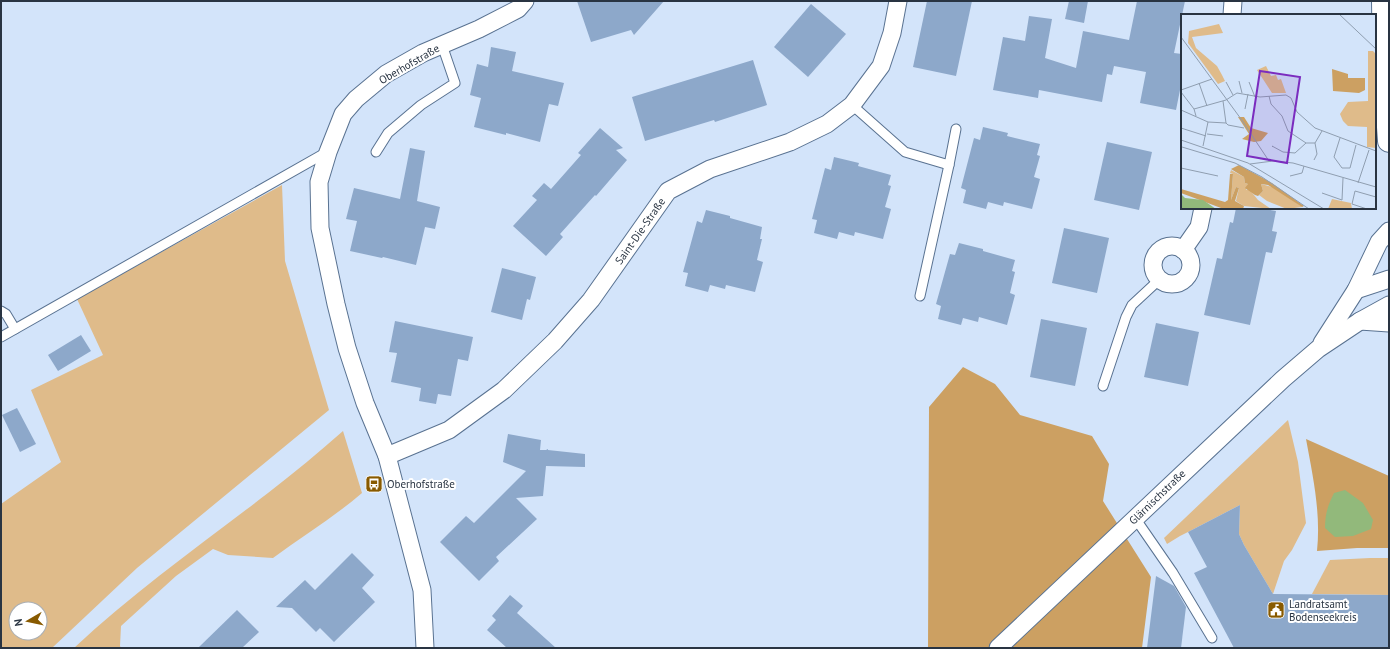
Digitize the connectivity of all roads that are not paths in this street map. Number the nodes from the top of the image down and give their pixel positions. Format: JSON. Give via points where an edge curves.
{"nodes":[{"id":1,"x":525,"y":1,"type":"edge"},
{"id":2,"x":898,"y":1,"type":"edge"},
{"id":3,"x":1233,"y":1,"type":"edge"},
{"id":4,"x":1383,"y":1,"type":"edge"},
{"id":5,"x":1232,"y":14,"type":"edge"},
{"id":6,"x":442,"y":45,"type":"junction"},
{"id":7,"x":1387,"y":94,"type":"edge"},
{"id":8,"x":852,"y":105,"type":"junction"},
{"id":9,"x":956,"y":129,"type":"dead end"},
{"id":10,"x":1389,"y":141,"type":"edge"},
{"id":11,"x":328,"y":152,"type":"junction"},
{"id":12,"x":376,"y":152,"type":"dead end"},
{"id":13,"x":949,"y":165,"type":"junction"},
{"id":14,"x":1202,"y":209,"type":"edge"},
{"id":15,"x":1389,"y":231,"type":"edge"},
{"id":16,"x":1183,"y":250,"type":"junction"},
{"id":17,"x":1160,"y":279,"type":"junction"},
{"id":18,"x":1389,"y":279,"type":"edge"},
{"id":19,"x":1356,"y":290,"type":"junction"},
{"id":20,"x":920,"y":296,"type":"dead end"},
{"id":21,"x":1389,"y":305,"type":"edge"},
{"id":22,"x":1,"y":311,"type":"edge"},
{"id":23,"x":1360,"y":321,"type":"junction"},
{"id":24,"x":1389,"y":323,"type":"edge"},
{"id":25,"x":15,"y":329,"type":"junction"},
{"id":26,"x":1,"y":337,"type":"edge"},
{"id":27,"x":1318,"y":349,"type":"junction"},
{"id":28,"x":1103,"y":386,"type":"dead end"},
{"id":29,"x":388,"y":456,"type":"junction"},
{"id":30,"x":1135,"y":518,"type":"junction"},
{"id":31,"x":1212,"y":638,"type":"dead end"},
{"id":32,"x":425,"y":648,"type":"edge"},
{"id":33,"x":998,"y":648,"type":"edge"}],
"edges":[{"from":1,"to":6,"type":"street","name":"Oberhofstraße","via":[[518,9]]},
{"from":2,"to":8,"type":"street","name":"Saint-Die-Straße","via":[[892,33],[881,66]]},
{"from":3,"to":5,"type":"street"},
{"from":4,"to":7,"type":"main road"},
{"from":6,"to":11,"type":"street","name":"Oberhofstraße","via":[[386,74],[356,99],[343,114]]},
{"from":6,"to":12,"type":"lane","via":[[455,83],[388,133]]},
{"from":7,"to":10,"type":"main road"},
{"from":8,"to":13,"type":"lane","via":[[905,152]]},
{"from":8,"to":29,"type":"street","name":"Saint-Die-Straße","via":[[827,124],[790,142],[710,169],[668,191],[590,300],[555,341],[504,390],[449,430]]},
{"from":9,"to":13,"type":"lane"},
{"from":11,"to":25,"type":"lane"},
{"from":11,"to":29,"type":"street","name":"Oberhofstraße","via":[[319,182],[320,228],[347,348],[365,403]]},
{"from":13,"to":20,"type":"lane"},
{"from":14,"to":16,"type":"street","via":[[1199,226]]},
{"from":15,"to":19,"type":"street","name":"Glärnischstraße","via":[[1379,242]]},
{"from":16,"to":17,"type":"street","via":[[1189,258],[1188,274],[1177,282]]},
{"from":16,"to":17,"type":"street","via":[[1170,246],[1164,247],[1156,254],[1153,267]]},
{"from":17,"to":28,"type":"lane","via":[[1132,305]]},
{"from":18,"to":19,"type":"street"},
{"from":19,"to":27,"type":"street","name":"Glärnischstraße"},
{"from":21,"to":23,"type":"street","name":"Glärnischstraße"},
{"from":22,"to":25,"type":"lane","via":[[6,314]]},
{"from":23,"to":24,"type":"street"},
{"from":23,"to":27,"type":"street","name":"Glärnischstraße"},
{"from":25,"to":26,"type":"lane"},
{"from":27,"to":30,"type":"street","name":"Glärnischstraße","via":[[1283,378]]},
{"from":29,"to":32,"type":"street","name":"Oberhofstraße","via":[[422,590]]},
{"from":30,"to":31,"type":"lane","via":[[1173,573]]},
{"from":30,"to":33,"type":"street","name":"Glärnischstraße"}]}
